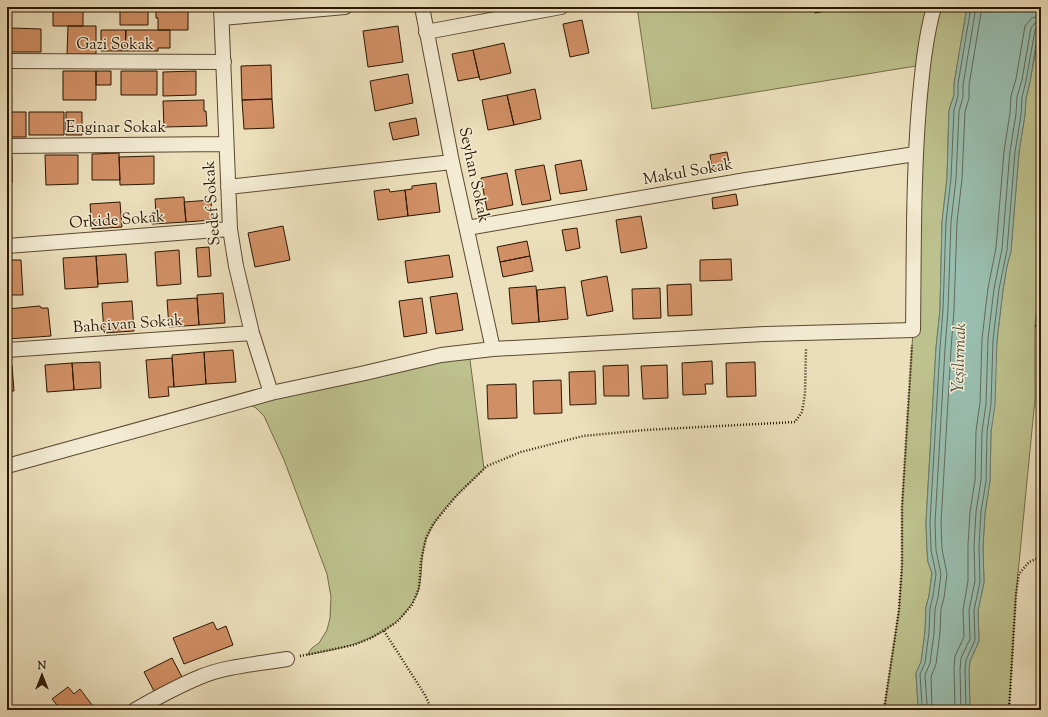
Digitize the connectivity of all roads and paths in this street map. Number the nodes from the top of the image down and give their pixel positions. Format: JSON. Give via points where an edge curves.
{"nodes":[{"id":1,"x":345,"y":7,"type":"edge"},
{"id":2,"x":422,"y":7,"type":"edge"},
{"id":3,"x":561,"y":7,"type":"edge"},
{"id":4,"x":934,"y":7,"type":"edge"},
{"id":5,"x":222,"y":12,"type":"edge"},
{"id":6,"x":426,"y":32,"type":"junction"},
{"id":7,"x":7,"y":61,"type":"edge"},
{"id":8,"x":224,"y":62,"type":"junction"},
{"id":9,"x":226,"y":144,"type":"junction"},
{"id":10,"x":7,"y":146,"type":"edge"},
{"id":11,"x":915,"y":154,"type":"junction"},
{"id":12,"x":452,"y":162,"type":"junction"},
{"id":13,"x":228,"y":187,"type":"junction"},
{"id":14,"x":467,"y":228,"type":"junction"},
{"id":15,"x":230,"y":229,"type":"junction"},
{"id":16,"x":7,"y":246,"type":"edge"},
{"id":17,"x":1041,"y":325,"type":"edge"},
{"id":18,"x":1035,"y":326,"type":"dead end"},
{"id":19,"x":913,"y":330,"type":"junction"},
{"id":20,"x":806,"y":332,"type":"junction"},
{"id":21,"x":252,"y":333,"type":"junction"},
{"id":22,"x":493,"y":349,"type":"junction"},
{"id":23,"x":7,"y":350,"type":"edge"},
{"id":24,"x":271,"y":393,"type":"junction"},
{"id":25,"x":7,"y":466,"type":"edge"},
{"id":26,"x":1041,"y":557,"type":"edge"},
{"id":27,"x":384,"y":631,"type":"junction"},
{"id":28,"x":287,"y":659,"type":"joint"},
{"id":29,"x":135,"y":710,"type":"edge"},
{"id":30,"x":432,"y":710,"type":"edge"},
{"id":31,"x":884,"y":710,"type":"edge"},
{"id":32,"x":1009,"y":710,"type":"edge"}],
"edges":[{"from":1,"to":5,"type":"street"},
{"from":2,"to":6,"type":"street","name":"Seyhan Sokak"},
{"from":3,"to":6,"type":"street"},
{"from":4,"to":11,"type":"street","via":[[923,65]]},
{"from":5,"to":8,"type":"street","name":"Sedef Sokak"},
{"from":6,"to":12,"type":"street","name":"Seyhan Sokak"},
{"from":7,"to":8,"type":"street","name":"Gazi Sokak"},
{"from":8,"to":9,"type":"street","name":"Sedef Sokak"},
{"from":9,"to":10,"type":"street","name":"Enginar Sokak"},
{"from":9,"to":13,"type":"street","name":"Sedef Sokak"},
{"from":11,"to":14,"type":"street","name":"Makul Sokak"},
{"from":11,"to":19,"type":"street"},
{"from":12,"to":13,"type":"street"},
{"from":12,"to":14,"type":"street","name":"Seyhan Sokak"},
{"from":13,"to":15,"type":"street","name":"Sedef Sokak"},
{"from":14,"to":22,"type":"street","name":"Seyhan Sokak"},
{"from":15,"to":16,"type":"street","name":"Orkide Sokak"},
{"from":15,"to":21,"type":"street","name":"Sedef Sokak"},
{"from":17,"to":18,"type":"path"},
{"from":19,"to":20,"type":"street"},
{"from":19,"to":31,"type":"path","via":[[902,507],[899,610]]},
{"from":20,"to":22,"type":"street"},
{"from":20,"to":27,"type":"path","via":[[805,394],[802,412],[795,422],[583,436],[521,452],[487,466],[433,524],[426,538],[419,588],[412,605],[397,622]]},
{"from":21,"to":23,"type":"street","name":"Bahçivan Sokak"},
{"from":21,"to":24,"type":"street","name":"Sedef Sokak"},
{"from":22,"to":24,"type":"street","via":[[441,355]]},
{"from":24,"to":25,"type":"street"},
{"from":26,"to":32,"type":"path","via":[[1029,562],[1019,574]]},
{"from":27,"to":28,"type":"path","via":[[354,645]]},
{"from":27,"to":30,"type":"path"},
{"from":28,"to":29,"type":"street","via":[[201,676]]}]}
